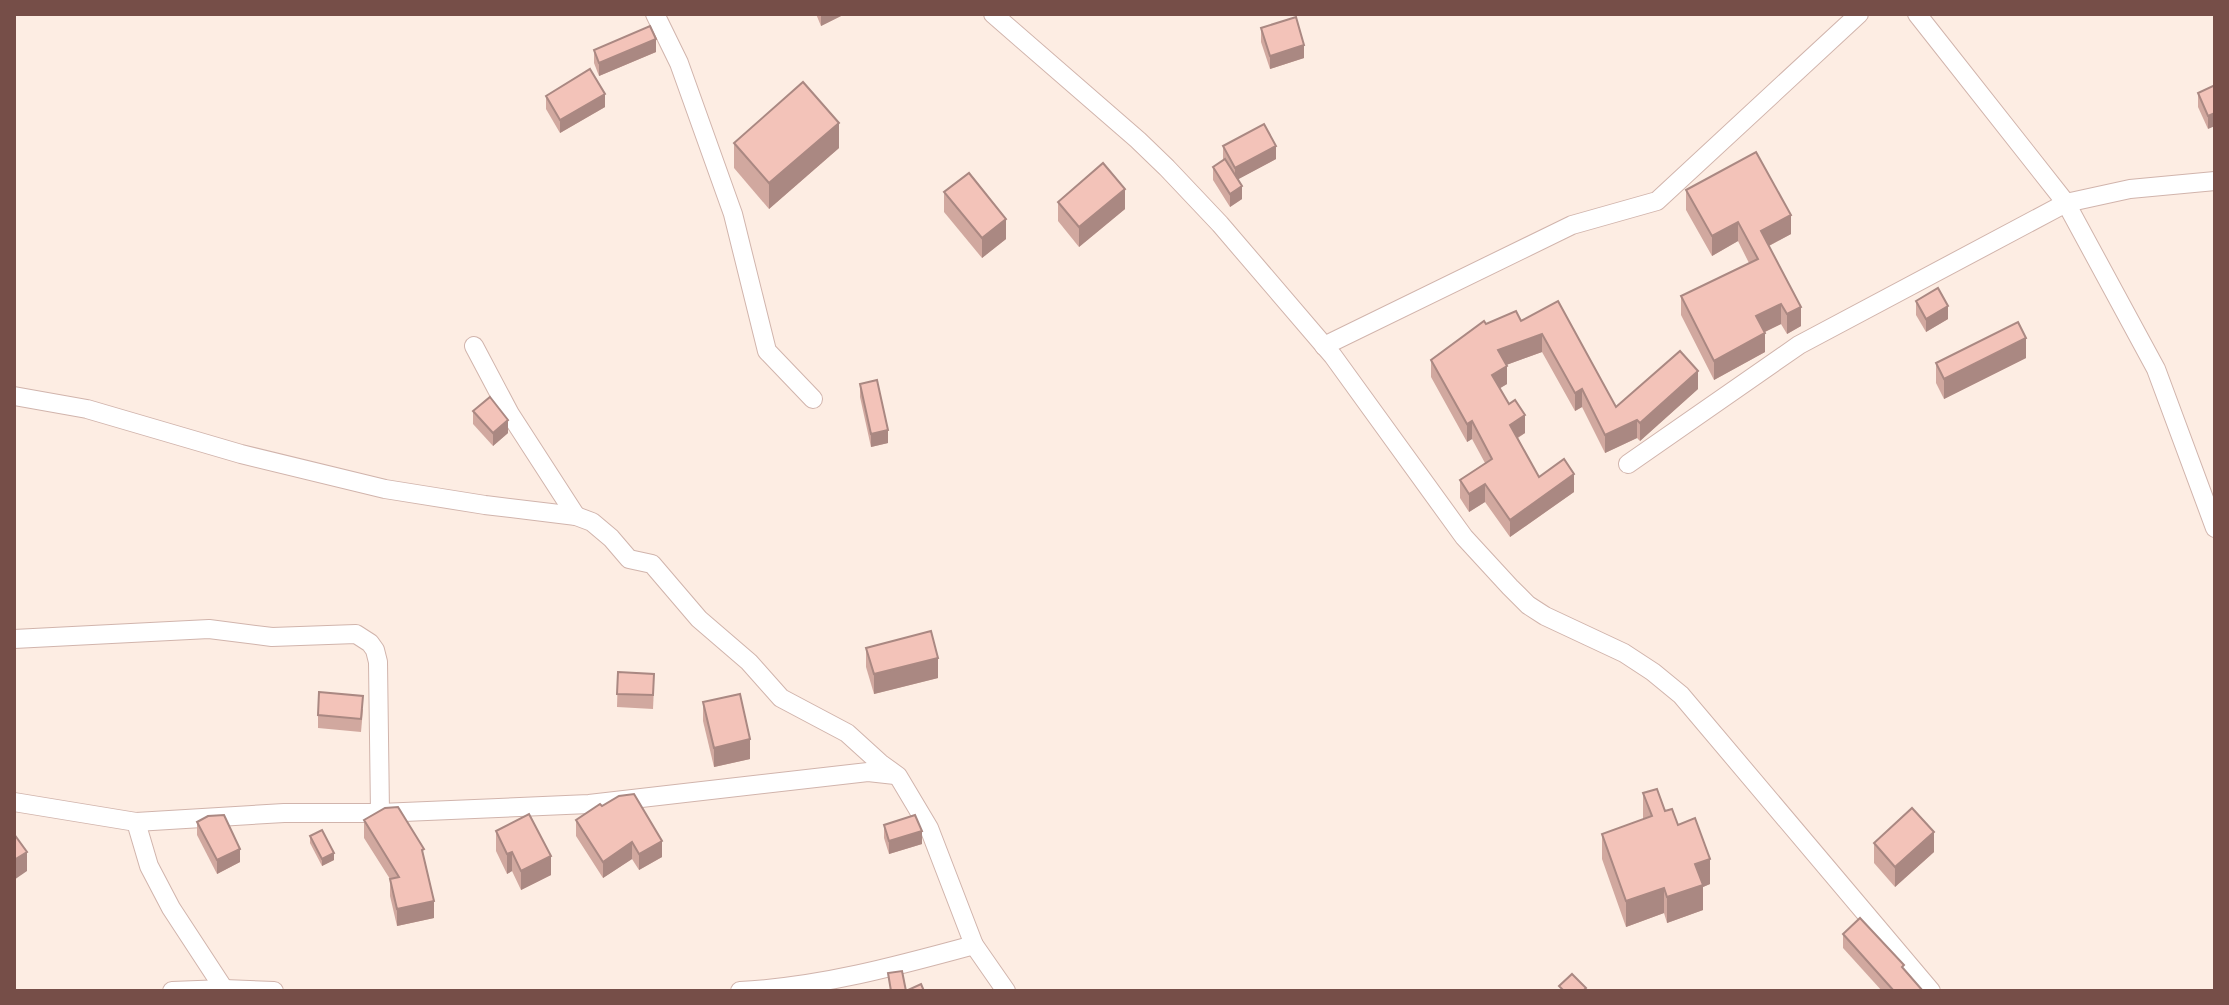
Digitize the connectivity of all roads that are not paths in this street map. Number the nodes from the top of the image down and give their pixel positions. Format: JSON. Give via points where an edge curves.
{"nodes":[{"id":1,"x":655,"y":14,"type":"edge"},
{"id":2,"x":993,"y":14,"type":"edge"},
{"id":3,"x":1859,"y":14,"type":"edge"},
{"id":4,"x":1917,"y":14,"type":"edge"},
{"id":5,"x":2215,"y":181,"type":"edge"},
{"id":6,"x":2066,"y":203,"type":"junction"},
{"id":7,"x":474,"y":346,"type":"dead end"},
{"id":8,"x":1324,"y":346,"type":"junction"},
{"id":9,"x":14,"y":396,"type":"edge"},
{"id":10,"x":813,"y":399,"type":"dead end"},
{"id":11,"x":1628,"y":464,"type":"dead end"},
{"id":12,"x":576,"y":516,"type":"junction"},
{"id":13,"x":2215,"y":528,"type":"edge"},
{"id":14,"x":14,"y":639,"type":"edge"},
{"id":15,"x":898,"y":776,"type":"junction"},
{"id":16,"x":14,"y":802,"type":"edge"},
{"id":17,"x":380,"y":813,"type":"junction"},
{"id":18,"x":136,"y":822,"type":"junction"},
{"id":19,"x":974,"y":945,"type":"junction"},
{"id":20,"x":224,"y":989,"type":"junction"},
{"id":21,"x":172,"y":991,"type":"edge"},
{"id":22,"x":274,"y":991,"type":"edge"},
{"id":23,"x":740,"y":991,"type":"edge"},
{"id":24,"x":1006,"y":991,"type":"edge"},
{"id":25,"x":1931,"y":991,"type":"edge"}],
"edges":[{"from":1,"to":10,"type":"street","via":[[679,63],[733,214],[767,351]]},
{"from":2,"to":8,"type":"street","via":[[1167,168]]},
{"from":3,"to":8,"type":"street","via":[[1657,201],[1572,225]]},
{"from":4,"to":6,"type":"street"},
{"from":5,"to":6,"type":"street","via":[[2130,189]]},
{"from":6,"to":11,"type":"street","via":[[1799,345]]},
{"from":6,"to":13,"type":"street","via":[[2156,369]]},
{"from":7,"to":12,"type":"street","via":[[510,414]]},
{"from":8,"to":25,"type":"street","via":[[1464,537],[1510,587],[1545,616],[1624,653],[1681,695]]},
{"from":9,"to":12,"type":"street","via":[[87,409],[385,489]]},
{"from":12,"to":15,"type":"street","via":[[599,526],[629,559],[652,564],[699,619],[781,698],[847,733]]},
{"from":14,"to":17,"type":"street","via":[[209,629],[272,637],[356,634],[370,643],[378,662]]},
{"from":15,"to":17,"type":"street","via":[[868,772],[589,804]]},
{"from":15,"to":19,"type":"street","via":[[929,828]]},
{"from":16,"to":18,"type":"street"},
{"from":17,"to":18,"type":"street"},
{"from":18,"to":20,"type":"street","via":[[163,894]]},
{"from":19,"to":23,"type":"street","via":[[866,974]]},
{"from":19,"to":24,"type":"street"},
{"from":20,"to":21,"type":"street"},
{"from":20,"to":22,"type":"street"}]}
